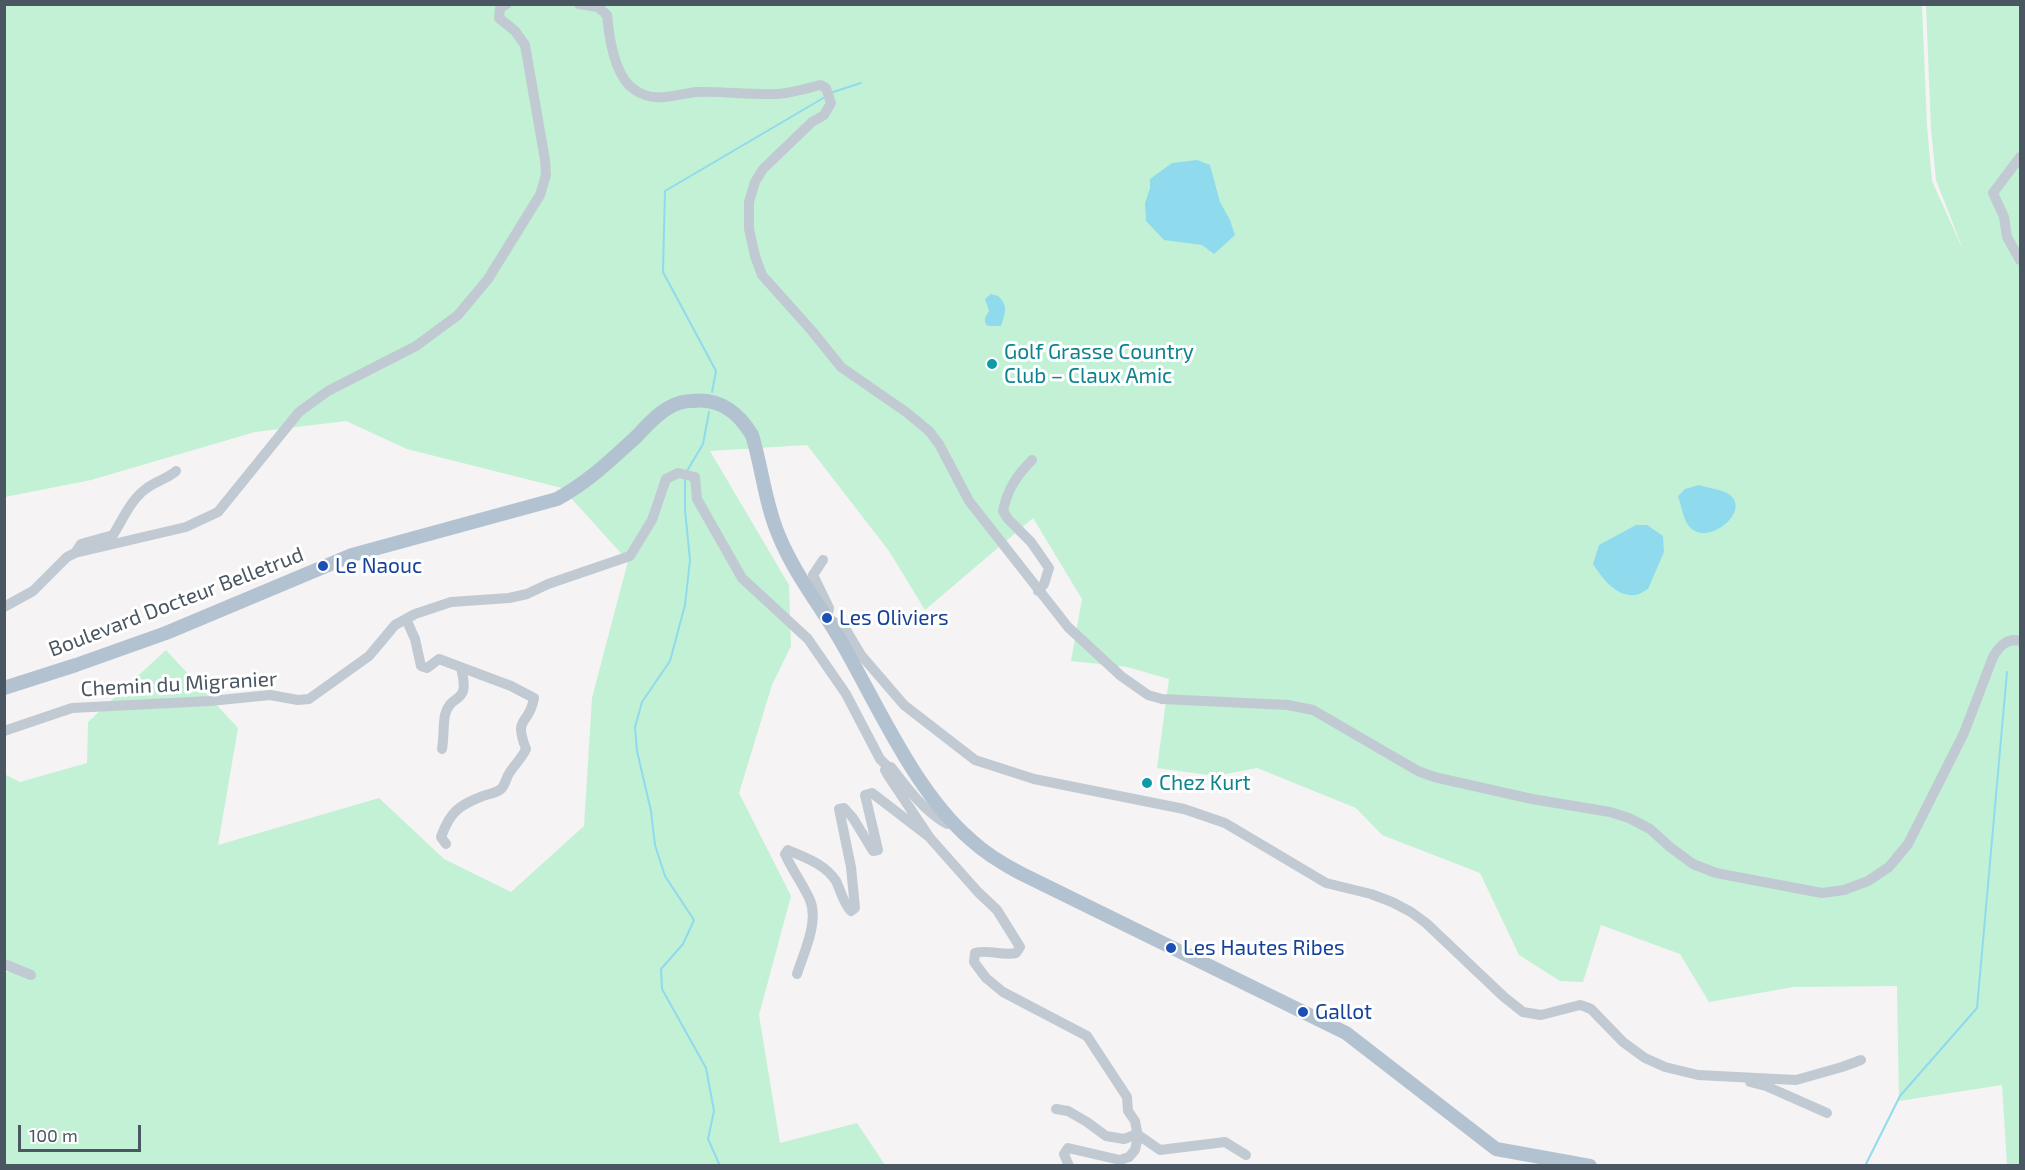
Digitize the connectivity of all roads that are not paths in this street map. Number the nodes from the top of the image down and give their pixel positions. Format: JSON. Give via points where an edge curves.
{"nodes":[{"id":1,"x":507,"y":4,"type":"edge"},
{"id":2,"x":588,"y":6,"type":"edge"},
{"id":3,"x":2020,"y":157,"type":"edge"},
{"id":4,"x":2020,"y":260,"type":"edge"},
{"id":5,"x":1032,"y":460,"type":"dead end"},
{"id":6,"x":176,"y":471,"type":"dead end"},
{"id":7,"x":75,"y":553,"type":"junction"},
{"id":8,"x":823,"y":560,"type":"dead end"},
{"id":9,"x":1038,"y":591,"type":"junction"},
{"id":10,"x":4,"y":607,"type":"edge"},
{"id":11,"x":827,"y":618,"type":"junction"},
{"id":12,"x":406,"y":619,"type":"junction"},
{"id":13,"x":2020,"y":640,"type":"edge"},
{"id":14,"x":461,"y":668,"type":"junction"},
{"id":15,"x":4,"y":688,"type":"edge"},
{"id":16,"x":4,"y":731,"type":"edge"},
{"id":17,"x":442,"y":749,"type":"dead end"},
{"id":18,"x":887,"y":766,"type":"junction"},
{"id":19,"x":952,"y":821,"type":"junction"},
{"id":20,"x":930,"y":838,"type":"junction"},
{"id":21,"x":446,"y":844,"type":"dead end"},
{"id":22,"x":4,"y":964,"type":"edge"},
{"id":23,"x":797,"y":974,"type":"dead end"},
{"id":24,"x":31,"y":975,"type":"dead end"},
{"id":25,"x":1861,"y":1060,"type":"dead end"},
{"id":26,"x":1744,"y":1077,"type":"junction"},
{"id":27,"x":1056,"y":1109,"type":"dead end"},
{"id":28,"x":1827,"y":1113,"type":"dead end"},
{"id":29,"x":1137,"y":1134,"type":"junction"},
{"id":30,"x":1246,"y":1155,"type":"dead end"},
{"id":31,"x":1069,"y":1166,"type":"edge"},
{"id":32,"x":1590,"y":1166,"type":"edge"}],
"edges":[{"from":1,"to":7,"type":"street","via":[[500,8],[499,18],[525,45],[546,175],[540,195],[488,279],[458,315],[416,346],[328,391],[299,412],[218,512],[186,527]]},
{"from":2,"to":9,"type":"street","via":[[607,15],[609,40],[623,75],[632,89],[646,96],[664,98],[696,92],[778,94],[826,88],[831,101],[824,115],[763,169],[748,202],[749,229],[762,275],[841,367],[929,431],[969,501]]},
{"from":3,"to":4,"type":"street","via":[[1993,193],[2004,217],[2007,237]]},
{"from":5,"to":9,"type":"street","via":[[1016,477],[1003,511],[1049,568]]},
{"from":6,"to":7,"type":"street","via":[[136,497],[113,535],[81,544]]},
{"from":7,"to":10,"type":"street","via":[[66,557],[33,591]]},
{"from":8,"to":11,"type":"street","via":[[813,575],[829,608]]},
{"from":9,"to":13,"type":"street","via":[[1093,651],[1152,696],[1313,710],[1434,777],[1610,812],[1640,822],[1704,869],[1822,893],[1868,881],[1889,867],[1908,844],[1964,733],[1993,657],[2007,641]]},
{"from":11,"to":15,"type":"main road","name":"Boulevard Docteur Belletrud","via":[[777,534],[752,435],[744,421],[715,402],[687,401],[671,406],[595,474],[557,499],[352,555],[166,633]]},
{"from":11,"to":19,"type":"main road","name":"Boulevard Docteur Belletrud","via":[[923,783]]},
{"from":11,"to":26,"type":"street","via":[[845,628],[861,655],[904,705],[975,760],[1034,779],[1184,809],[1225,823],[1326,883],[1371,894],[1411,912],[1523,1012],[1541,1015],[1580,1005],[1591,1009],[1623,1042],[1665,1067],[1698,1075]]},
{"from":12,"to":14,"type":"street","via":[[421,666],[427,668],[439,660]]},
{"from":12,"to":16,"type":"street","name":"Chemin du Migranier","via":[[395,625],[369,656],[309,699],[270,695],[72,708]]},
{"from":12,"to":18,"type":"street","name":"Chemin du Migranier","via":[[452,602],[527,594],[630,556],[652,520],[666,478],[678,473],[695,477],[697,499],[742,578],[808,639],[846,694]]},
{"from":14,"to":17,"type":"street","via":[[465,688],[448,707]]},
{"from":14,"to":21,"type":"street","via":[[534,698],[519,732],[526,749],[522,757],[500,790],[462,804],[453,813],[441,837]]},
{"from":18,"to":19,"type":"street","via":[[936,818],[946,824]]},
{"from":18,"to":20,"type":"street","via":[[889,777]]},
{"from":19,"to":32,"type":"main road","name":"Boulevard Docteur Belletrud","via":[[985,852],[1020,873],[1346,1033],[1496,1149]]},
{"from":20,"to":23,"type":"street","via":[[872,793],[865,795],[878,850],[873,851],[853,819],[844,808],[839,809],[851,867],[855,908],[851,911],[828,871],[788,850],[785,854],[805,889],[813,915]]},
{"from":20,"to":29,"type":"street","via":[[997,910],[1020,947],[1016,953],[1004,955],[975,953],[974,963],[1003,992],[1087,1035],[1127,1097]]},
{"from":22,"to":24,"type":"street"},
{"from":25,"to":26,"type":"street","via":[[1796,1080]]},
{"from":26,"to":28,"type":"street"},
{"from":27,"to":29,"type":"street","via":[[1087,1122],[1106,1136],[1124,1139]]},
{"from":29,"to":30,"type":"street","via":[[1160,1150],[1225,1142]]},
{"from":29,"to":31,"type":"street","via":[[1136,1150],[1129,1157],[1115,1160],[1068,1148],[1064,1154]]}]}
